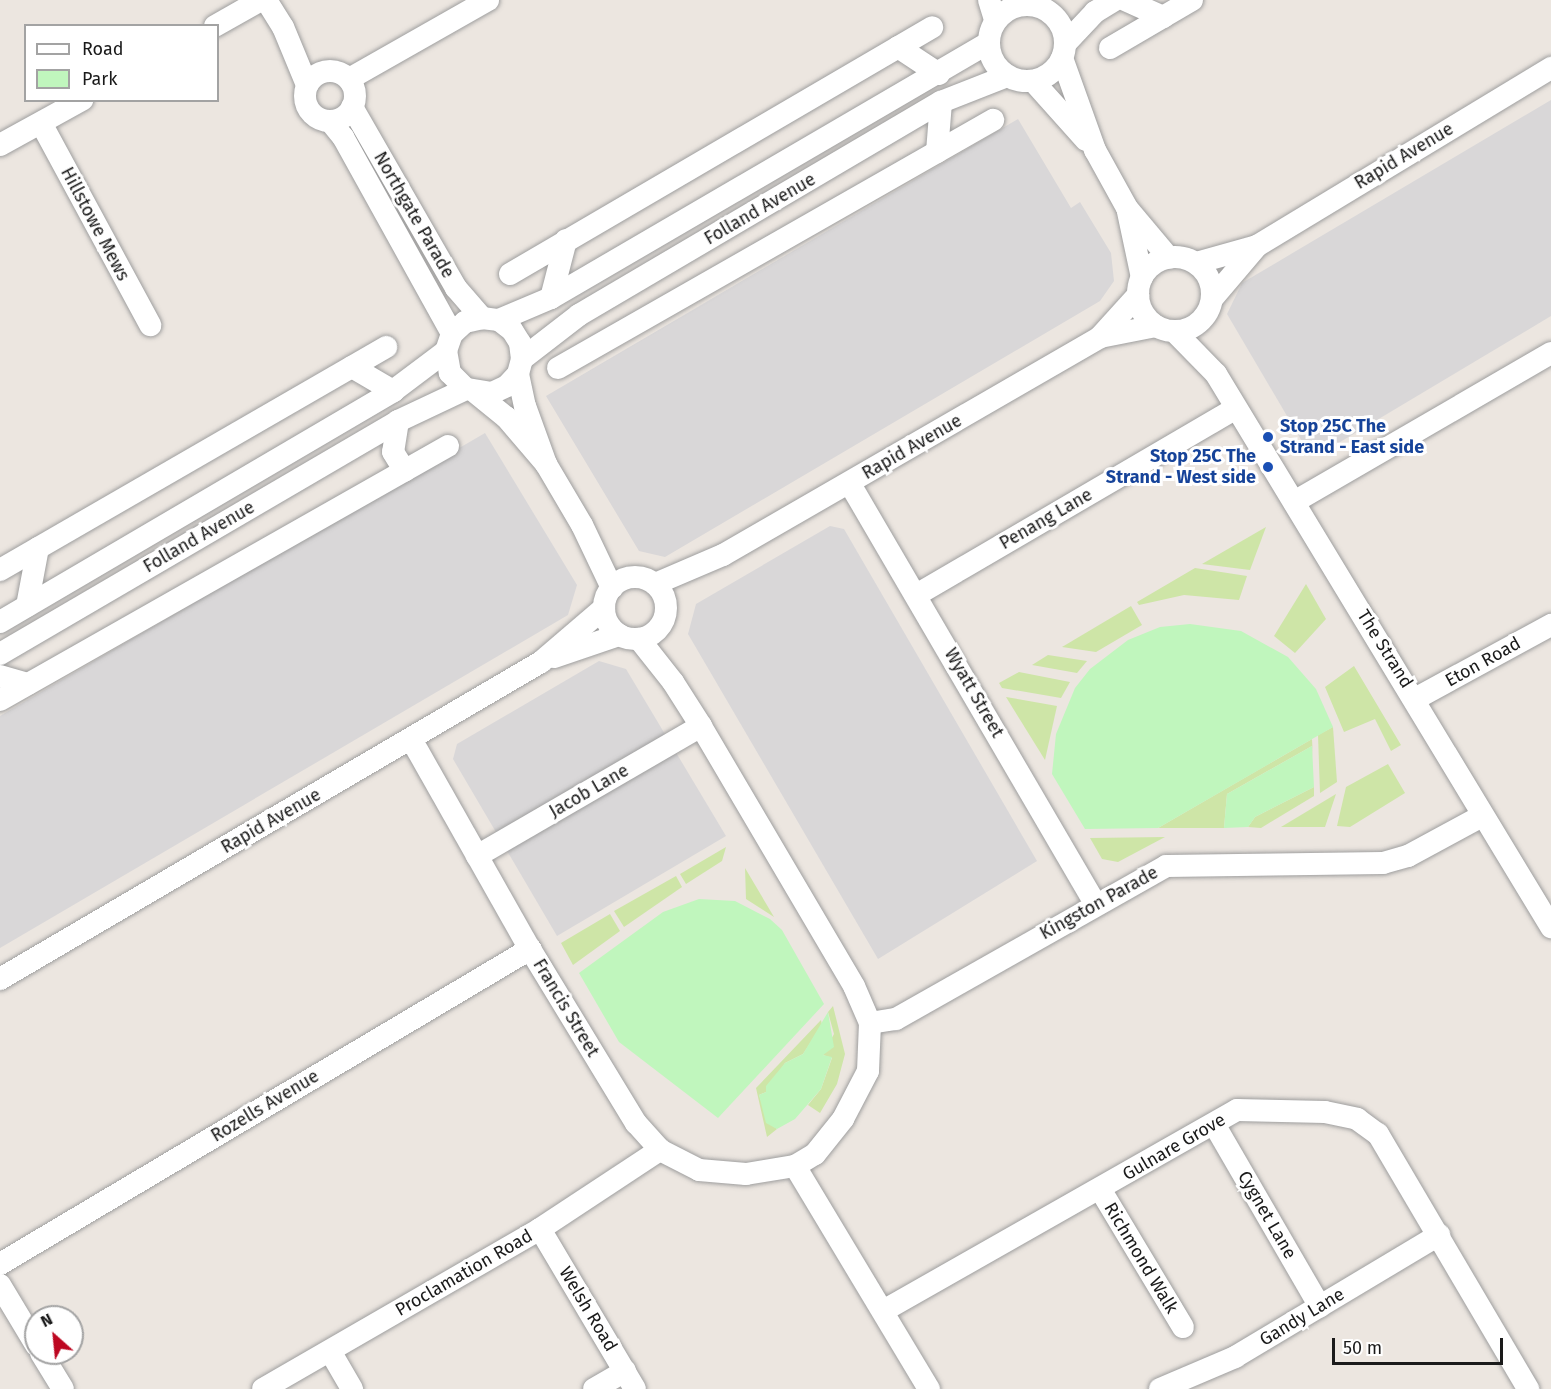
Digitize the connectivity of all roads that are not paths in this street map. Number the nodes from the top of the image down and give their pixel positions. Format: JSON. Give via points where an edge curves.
{"nodes":[{"id":1,"x":261,"y":0,"type":"edge"},
{"id":2,"x":267,"y":0,"type":"edge"},
{"id":3,"x":488,"y":0,"type":"edge"},
{"id":4,"x":1115,"y":0,"type":"edge"},
{"id":5,"x":1125,"y":0,"type":"edge"},
{"id":6,"x":1192,"y":0,"type":"edge"},
{"id":7,"x":1038,"y":3,"type":"edge"},
{"id":8,"x":992,"y":10,"type":"edge"},
{"id":9,"x":1163,"y":17,"type":"junction"},
{"id":10,"x":219,"y":24,"type":"edge"},
{"id":11,"x":283,"y":27,"type":"junction"},
{"id":12,"x":932,"y":27,"type":"dead end"},
{"id":13,"x":988,"y":43,"type":"junction"},
{"id":14,"x":898,"y":47,"type":"junction"},
{"id":15,"x":1110,"y":48,"type":"dead end"},
{"id":16,"x":1064,"y":51,"type":"junction"},
{"id":17,"x":1550,"y":72,"type":"edge"},
{"id":18,"x":939,"y":74,"type":"junction"},
{"id":19,"x":340,"y":75,"type":"junction"},
{"id":20,"x":1007,"y":76,"type":"junction"},
{"id":21,"x":1033,"y":81,"type":"junction"},
{"id":22,"x":307,"y":85,"type":"junction"},
{"id":23,"x":78,"y":102,"type":"edge"},
{"id":24,"x":941,"y":102,"type":"junction"},
{"id":25,"x":352,"y":107,"type":"junction"},
{"id":26,"x":993,"y":120,"type":"dead end"},
{"id":27,"x":330,"y":121,"type":"junction"},
{"id":28,"x":41,"y":123,"type":"junction"},
{"id":29,"x":0,"y":145,"type":"edge"},
{"id":30,"x":1095,"y":150,"type":"junction"},
{"id":31,"x":937,"y":152,"type":"junction"},
{"id":32,"x":1127,"y":208,"type":"junction"},
{"id":33,"x":566,"y":240,"type":"junction"},
{"id":34,"x":1257,"y":246,"type":"junction"},
{"id":35,"x":1169,"y":258,"type":"junction"},
{"id":36,"x":1196,"y":263,"type":"junction"},
{"id":37,"x":510,"y":274,"type":"dead end"},
{"id":38,"x":1140,"y":286,"type":"junction"},
{"id":39,"x":550,"y":298,"type":"junction"},
{"id":40,"x":1207,"y":309,"type":"junction"},
{"id":41,"x":579,"y":315,"type":"junction"},
{"id":42,"x":491,"y":319,"type":"junction"},
{"id":43,"x":150,"y":325,"type":"dead end"},
{"id":44,"x":1165,"y":328,"type":"junction"},
{"id":45,"x":618,"y":334,"type":"junction"},
{"id":46,"x":1100,"y":337,"type":"junction"},
{"id":47,"x":449,"y":343,"type":"junction"},
{"id":48,"x":386,"y":347,"type":"dead end"},
{"id":49,"x":1551,"y":353,"type":"edge"},
{"id":50,"x":352,"y":367,"type":"junction"},
{"id":51,"x":520,"y":367,"type":"junction"},
{"id":52,"x":558,"y":368,"type":"dead end"},
{"id":53,"x":1216,"y":374,"type":"junction"},
{"id":54,"x":393,"y":391,"type":"junction"},
{"id":55,"x":471,"y":391,"type":"junction"},
{"id":56,"x":1236,"y":408,"type":"junction"},
{"id":57,"x":398,"y":420,"type":"junction"},
{"id":58,"x":447,"y":446,"type":"dead end"},
{"id":59,"x":546,"y":464,"type":"junction"},
{"id":60,"x":405,"y":471,"type":"junction"},
{"id":61,"x":850,"y":484,"type":"junction"},
{"id":62,"x":1294,"y":502,"type":"junction"},
{"id":63,"x":38,"y":548,"type":"junction"},
{"id":64,"x":723,"y":555,"type":"junction"},
{"id":65,"x":0,"y":570,"type":"edge"},
{"id":66,"x":655,"y":584,"type":"junction"},
{"id":67,"x":616,"y":591,"type":"junction"},
{"id":68,"x":918,"y":594,"type":"junction"},
{"id":69,"x":27,"y":606,"type":"junction"},
{"id":70,"x":664,"y":614,"type":"junction"},
{"id":71,"x":0,"y":622,"type":"edge"},
{"id":72,"x":1551,"y":626,"type":"edge"},
{"id":73,"x":629,"y":637,"type":"junction"},
{"id":74,"x":0,"y":654,"type":"edge"},
{"id":75,"x":541,"y":662,"type":"junction"},
{"id":76,"x":0,"y":676,"type":"edge"},
{"id":77,"x":673,"y":682,"type":"junction"},
{"id":78,"x":28,"y":684,"type":"junction"},
{"id":79,"x":1415,"y":699,"type":"junction"},
{"id":80,"x":0,"y":700,"type":"edge"},
{"id":81,"x":701,"y":726,"type":"junction"},
{"id":82,"x":411,"y":739,"type":"junction"},
{"id":83,"x":1482,"y":816,"type":"junction"},
{"id":84,"x":477,"y":856,"type":"junction"},
{"id":85,"x":1095,"y":904,"type":"junction"},
{"id":86,"x":1548,"y":917,"type":"edge"},
{"id":87,"x":531,"y":949,"type":"junction"},
{"id":88,"x":0,"y":979,"type":"edge"},
{"id":89,"x":870,"y":1023,"type":"junction"},
{"id":90,"x":1214,"y":1124,"type":"junction"},
{"id":91,"x":660,"y":1150,"type":"junction"},
{"id":92,"x":795,"y":1166,"type":"junction"},
{"id":93,"x":1100,"y":1189,"type":"junction"},
{"id":94,"x":540,"y":1229,"type":"junction"},
{"id":95,"x":1439,"y":1235,"type":"junction"},
{"id":96,"x":0,"y":1264,"type":"edge"},
{"id":97,"x":0,"y":1285,"type":"edge"},
{"id":98,"x":1320,"y":1306,"type":"junction"},
{"id":99,"x":883,"y":1311,"type":"junction"},
{"id":100,"x":24,"y":1325,"type":"edge"},
{"id":101,"x":1183,"y":1327,"type":"dead end"},
{"id":102,"x":330,"y":1351,"type":"junction"},
{"id":103,"x":48,"y":1365,"type":"edge"},
{"id":104,"x":630,"y":1380,"type":"edge"},
{"id":105,"x":62,"y":1388,"type":"edge"},
{"id":106,"x":263,"y":1389,"type":"edge"},
{"id":107,"x":352,"y":1389,"type":"edge"},
{"id":108,"x":594,"y":1389,"type":"edge"},
{"id":109,"x":929,"y":1389,"type":"edge"},
{"id":110,"x":1160,"y":1389,"type":"edge"},
{"id":111,"x":1528,"y":1389,"type":"edge"}],
"edges":[{"from":1,"to":10,"type":"street"},
{"from":2,"to":11,"type":"street"},
{"from":3,"to":19,"type":"street"},
{"from":4,"to":16,"type":"street","via":[[1095,12]]},
{"from":5,"to":9,"type":"street"},
{"from":6,"to":9,"type":"street"},
{"from":7,"to":8,"type":"street"},
{"from":7,"to":16,"type":"street","via":[[1059,23]]},
{"from":8,"to":13,"type":"street"},
{"from":9,"to":15,"type":"street"},
{"from":11,"to":19,"type":"street"},
{"from":11,"to":22,"type":"street"},
{"from":12,"to":14,"type":"street"},
{"from":13,"to":18,"type":"street","name":"Folland Avenue"},
{"from":13,"to":20,"type":"street","via":[[994,62]]},
{"from":14,"to":18,"type":"street"},
{"from":14,"to":33,"type":"street"},
{"from":16,"to":21,"type":"street","via":[[1055,69]]},
{"from":16,"to":30,"type":"street"},
{"from":17,"to":34,"type":"street","name":"Rapid Avenue"},
{"from":18,"to":39,"type":"street","name":"Folland Avenue"},
{"from":19,"to":22,"type":"street","via":[[321,72]]},
{"from":19,"to":25,"type":"street","via":[[355,92]]},
{"from":20,"to":21,"type":"street"},
{"from":20,"to":24,"type":"street","name":"Folland Avenue"},
{"from":21,"to":30,"type":"street"},
{"from":22,"to":27,"type":"street","via":[[307,106],[316,117]]},
{"from":23,"to":28,"type":"street"},
{"from":24,"to":31,"type":"street"},
{"from":24,"to":41,"type":"street","name":"Folland Avenue"},
{"from":25,"to":27,"type":"street","via":[[344,117]]},
{"from":25,"to":42,"type":"street","name":"Northgate Parade","via":[[456,288]]},
{"from":26,"to":31,"type":"street"},
{"from":27,"to":47,"type":"street","name":"Northgate Parade","via":[[349,147]]},
{"from":28,"to":29,"type":"street"},
{"from":28,"to":43,"type":"street","name":"Hillstowe Mews"},
{"from":30,"to":32,"type":"street"},
{"from":31,"to":45,"type":"street"},
{"from":32,"to":35,"type":"street"},
{"from":32,"to":38,"type":"street"},
{"from":33,"to":37,"type":"street"},
{"from":33,"to":39,"type":"street"},
{"from":34,"to":36,"type":"street","name":"Rapid Avenue"},
{"from":34,"to":40,"type":"street","name":"Rapid Avenue"},
{"from":35,"to":36,"type":"street"},
{"from":35,"to":38,"type":"street","via":[[1149,268]]},
{"from":36,"to":40,"type":"street","via":[[1209,279]]},
{"from":38,"to":44,"type":"street","via":[[1147,318]]},
{"from":38,"to":46,"type":"street","name":"Rapid Avenue"},
{"from":39,"to":42,"type":"street","name":"Folland Avenue"},
{"from":40,"to":44,"type":"street","via":[[1184,330]]},
{"from":40,"to":53,"type":"street","name":"The Strand"},
{"from":41,"to":45,"type":"street"},
{"from":41,"to":51,"type":"street","name":"Folland Avenue"},
{"from":42,"to":47,"type":"street","via":[[465,322]]},
{"from":42,"to":51,"type":"street","via":[[512,330],[520,344]]},
{"from":44,"to":46,"type":"street","name":"Rapid Avenue"},
{"from":44,"to":53,"type":"street","name":"The Strand"},
{"from":45,"to":52,"type":"street"},
{"from":46,"to":61,"type":"street","name":"Rapid Avenue"},
{"from":47,"to":54,"type":"street","name":"Folland Avenue"},
{"from":47,"to":55,"type":"street","via":[[450,373]]},
{"from":48,"to":50,"type":"street"},
{"from":49,"to":62,"type":"street"},
{"from":50,"to":54,"type":"street"},
{"from":50,"to":63,"type":"street"},
{"from":51,"to":55,"type":"street","via":[[507,386],[492,393]]},
{"from":51,"to":59,"type":"street"},
{"from":53,"to":56,"type":"street","name":"The Strand"},
{"from":54,"to":69,"type":"street","name":"Folland Avenue"},
{"from":55,"to":57,"type":"street","name":"Folland Avenue"},
{"from":55,"to":59,"type":"street","via":[[506,417]]},
{"from":56,"to":62,"type":"street","name":"The Strand"},
{"from":56,"to":68,"type":"street","name":"Penang Lane"},
{"from":57,"to":60,"type":"street","via":[[393,452]]},
{"from":57,"to":74,"type":"street","name":"Folland Avenue"},
{"from":58,"to":60,"type":"street"},
{"from":59,"to":67,"type":"street"},
{"from":60,"to":78,"type":"street"},
{"from":61,"to":64,"type":"street","name":"Rapid Avenue"},
{"from":61,"to":68,"type":"street","name":"Wyatt Street"},
{"from":62,"to":79,"type":"street","name":"The Strand"},
{"from":63,"to":65,"type":"street"},
{"from":63,"to":69,"type":"street"},
{"from":64,"to":66,"type":"street","name":"Rapid Avenue"},
{"from":64,"to":70,"type":"street","name":"Rapid Avenue"},
{"from":66,"to":67,"type":"street"},
{"from":66,"to":70,"type":"street","name":"Francis Street"},
{"from":67,"to":73,"type":"street","name":"Francis Street","via":[[606,618]]},
{"from":67,"to":75,"type":"street","name":"Rapid Avenue"},
{"from":68,"to":85,"type":"street","name":"Wyatt Street"},
{"from":69,"to":71,"type":"street","name":"Folland Avenue"},
{"from":70,"to":73,"type":"street","name":"Rapid Avenue"},
{"from":70,"to":77,"type":"street","name":"Francis Street"},
{"from":72,"to":79,"type":"street","name":"Eton Road"},
{"from":73,"to":75,"type":"street","name":"Rapid Avenue"},
{"from":73,"to":77,"type":"street","name":"Francis Street"},
{"from":75,"to":82,"type":"street","name":"Rapid Avenue"},
{"from":76,"to":78,"type":"street"},
{"from":77,"to":81,"type":"street","name":"Francis Street"},
{"from":78,"to":80,"type":"street"},
{"from":79,"to":83,"type":"street","name":"The Strand"},
{"from":81,"to":84,"type":"street","name":"Jacob Lane"},
{"from":81,"to":89,"type":"street","name":"Francis Street","via":[[858,993]]},
{"from":82,"to":84,"type":"street","name":"Francis Street"},
{"from":82,"to":88,"type":"street","name":"Rapid Avenue"},
{"from":83,"to":85,"type":"street","name":"Kingston Parade","via":[[1408,856],[1383,863],[1166,866]]},
{"from":83,"to":86,"type":"street","name":"The Strand"},
{"from":84,"to":87,"type":"street","name":"Francis Street"},
{"from":85,"to":89,"type":"street","name":"Kingston Parade","via":[[896,1019]]},
{"from":87,"to":91,"type":"street","name":"Francis Street","via":[[636,1123]]},
{"from":87,"to":96,"type":"street","name":"Rozells Avenue"},
{"from":89,"to":92,"type":"street","name":"Francis Street","via":[[868,1071],[843,1119],[815,1154]]},
{"from":90,"to":93,"type":"street","name":"Gulnare Grove"},
{"from":90,"to":95,"type":"street","name":"Gulnare Grove","via":[[1237,1110],[1325,1112],[1357,1119],[1378,1134]]},
{"from":90,"to":98,"type":"street","name":"Cygnet Lane"},
{"from":91,"to":92,"type":"street","name":"Francis Street","via":[[699,1170],[746,1174]]},
{"from":91,"to":94,"type":"street","name":"Proclamation Road"},
{"from":92,"to":99,"type":"street"},
{"from":93,"to":99,"type":"street","name":"Gulnare Grove"},
{"from":93,"to":101,"type":"street","name":"Richmond Walk"},
{"from":94,"to":102,"type":"street","name":"Proclamation Road"},
{"from":94,"to":104,"type":"street","name":"Welsh Road"},
{"from":95,"to":98,"type":"street","name":"Gandy Lane"},
{"from":95,"to":111,"type":"street","name":"Gulnare Grove"},
{"from":97,"to":100,"type":"street"},
{"from":98,"to":110,"type":"street","name":"Gandy Lane","via":[[1235,1358]]},
{"from":99,"to":109,"type":"street"},
{"from":102,"to":106,"type":"street","name":"Proclamation Road"},
{"from":102,"to":107,"type":"street"},
{"from":103,"to":105,"type":"street"},
{"from":104,"to":108,"type":"street"}]}
